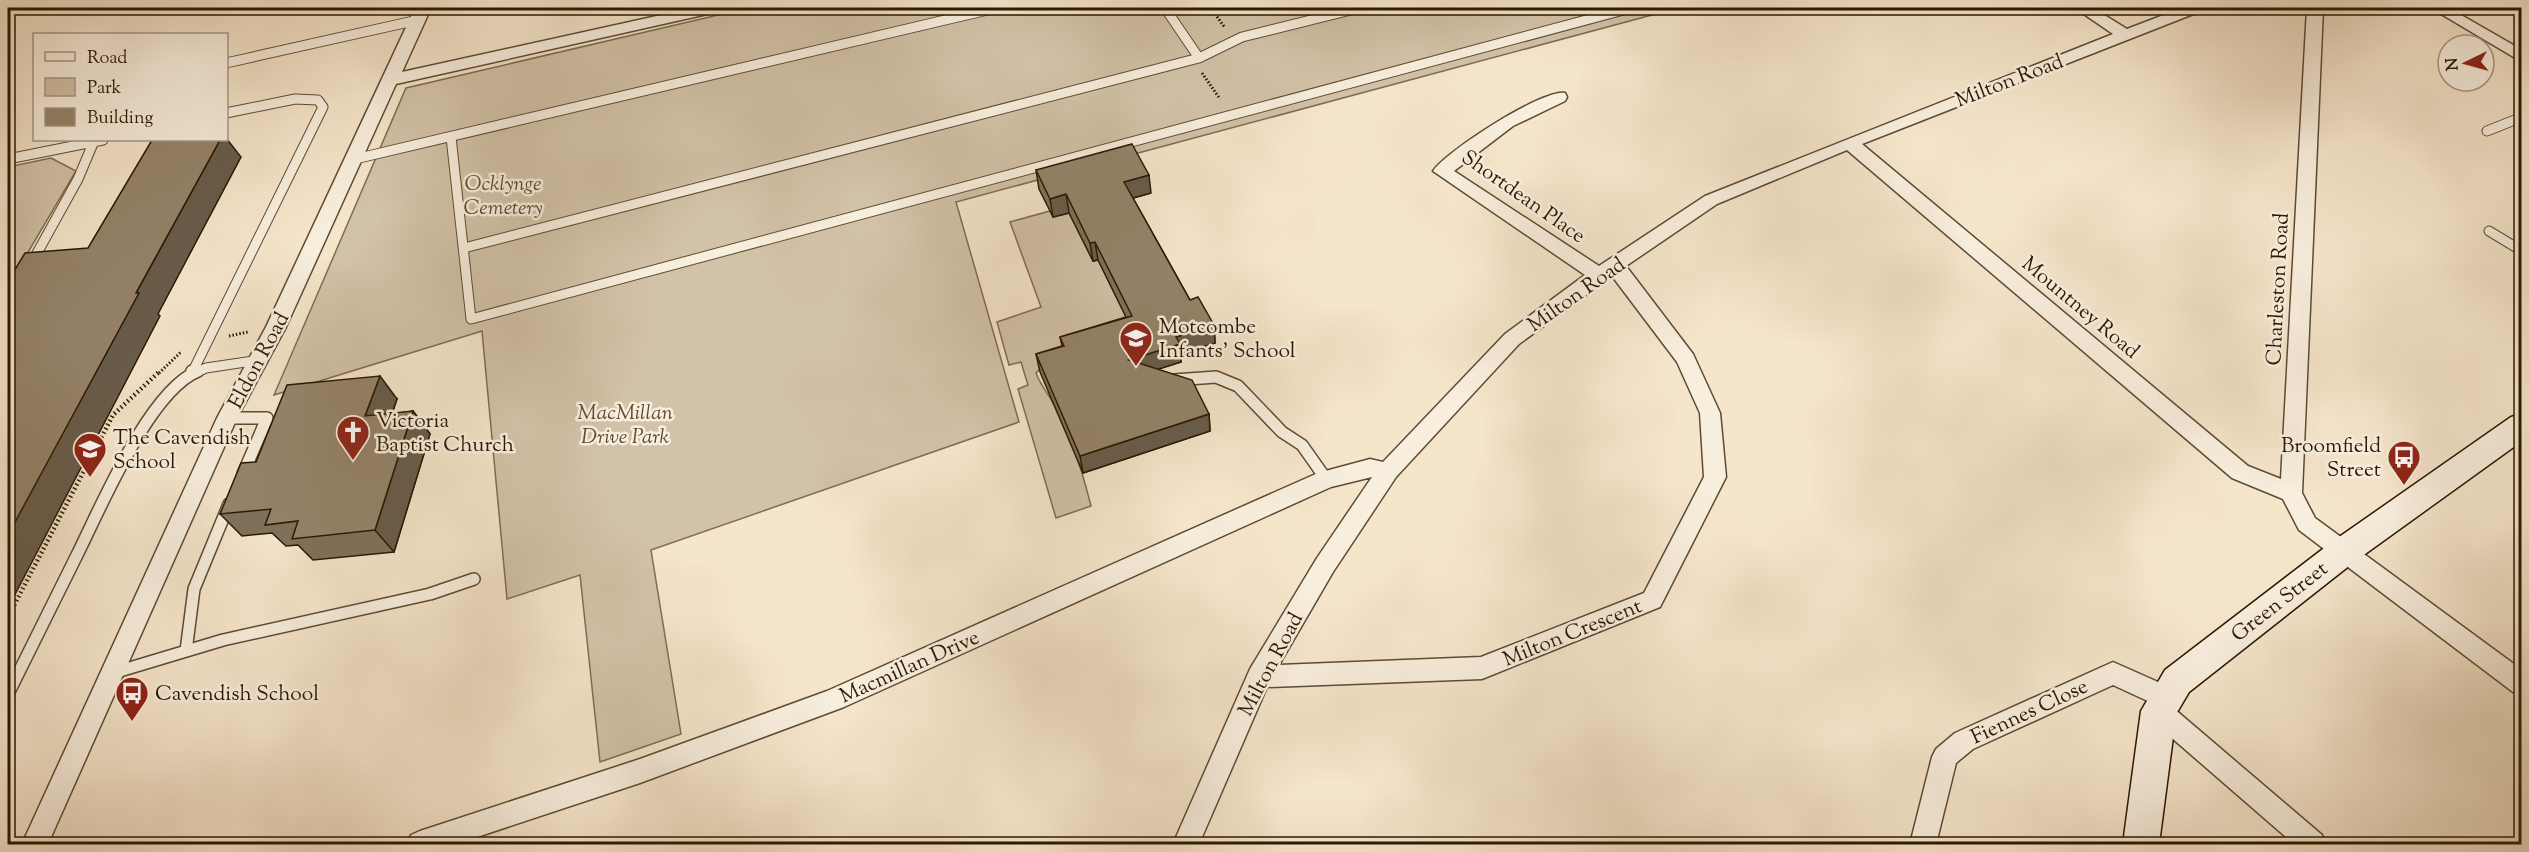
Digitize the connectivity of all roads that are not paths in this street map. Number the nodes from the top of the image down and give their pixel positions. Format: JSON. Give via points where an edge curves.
{"nodes":[{"id":1,"x":712,"y":8,"type":"edge"},
{"id":2,"x":996,"y":8,"type":"edge"},
{"id":3,"x":1165,"y":8,"type":"edge"},
{"id":4,"x":1359,"y":8,"type":"edge"},
{"id":5,"x":1631,"y":8,"type":"edge"},
{"id":6,"x":2083,"y":8,"type":"edge"},
{"id":7,"x":2195,"y":8,"type":"edge"},
{"id":8,"x":2315,"y":8,"type":"edge"},
{"id":9,"x":2439,"y":8,"type":"edge"},
{"id":10,"x":420,"y":14,"type":"edge"},
{"id":11,"x":2125,"y":35,"type":"junction"},
{"id":12,"x":2522,"y":57,"type":"edge"},
{"id":13,"x":1199,"y":58,"type":"junction"},
{"id":14,"x":228,"y":62,"type":"edge"},
{"id":15,"x":391,"y":80,"type":"junction"},
{"id":16,"x":1559,"y":97,"type":"dead end"},
{"id":17,"x":228,"y":113,"type":"edge"},
{"id":18,"x":2522,"y":117,"type":"edge"},
{"id":19,"x":2487,"y":131,"type":"dead end"},
{"id":20,"x":451,"y":137,"type":"junction"},
{"id":21,"x":93,"y":141,"type":"edge"},
{"id":22,"x":97,"y":141,"type":"edge"},
{"id":23,"x":1849,"y":143,"type":"junction"},
{"id":24,"x":8,"y":159,"type":"edge"},
{"id":25,"x":355,"y":159,"type":"junction"},
{"id":26,"x":2489,"y":231,"type":"dead end"},
{"id":27,"x":464,"y":248,"type":"junction"},
{"id":28,"x":2522,"y":251,"type":"edge"},
{"id":29,"x":1607,"y":271,"type":"junction"},
{"id":30,"x":24,"y":276,"type":"edge"},
{"id":31,"x":260,"y":360,"type":"junction"},
{"id":32,"x":191,"y":374,"type":"junction"},
{"id":33,"x":1168,"y":381,"type":"edge"},
{"id":34,"x":226,"y":418,"type":"junction"},
{"id":35,"x":2520,"y":429,"type":"edge"},
{"id":36,"x":1388,"y":471,"type":"junction"},
{"id":37,"x":1326,"y":479,"type":"junction"},
{"id":38,"x":2291,"y":494,"type":"junction"},
{"id":39,"x":2343,"y":552,"type":"junction"},
{"id":40,"x":474,"y":579,"type":"dead end"},
{"id":41,"x":186,"y":651,"type":"junction"},
{"id":42,"x":110,"y":674,"type":"junction"},
{"id":43,"x":1259,"y":677,"type":"junction"},
{"id":44,"x":2522,"y":684,"type":"edge"},
{"id":45,"x":8,"y":694,"type":"edge"},
{"id":46,"x":2163,"y":704,"type":"junction"},
{"id":47,"x":35,"y":844,"type":"edge"},
{"id":48,"x":420,"y":844,"type":"edge"},
{"id":49,"x":1186,"y":844,"type":"edge"},
{"id":50,"x":1923,"y":844,"type":"edge"},
{"id":51,"x":2141,"y":844,"type":"edge"},
{"id":52,"x":2313,"y":844,"type":"edge"}],
"edges":[{"from":1,"to":15,"type":"street"},
{"from":2,"to":20,"type":"lane"},
{"from":3,"to":13,"type":"lane"},
{"from":4,"to":13,"type":"lane","via":[[1242,37]]},
{"from":5,"to":27,"type":"lane","via":[[471,318]]},
{"from":6,"to":11,"type":"street"},
{"from":7,"to":11,"type":"street","name":"Milton Road"},
{"from":8,"to":38,"type":"street","name":"Charleston Road"},
{"from":9,"to":12,"type":"street"},
{"from":10,"to":14,"type":"lane"},
{"from":10,"to":15,"type":"street","name":"Eldon Road"},
{"from":11,"to":23,"type":"street","name":"Milton Road"},
{"from":13,"to":27,"type":"lane"},
{"from":15,"to":25,"type":"street","name":"Eldon Road"},
{"from":16,"to":29,"type":"street","name":"Shortdean Place","via":[[1506,122],[1442,171]]},
{"from":17,"to":32,"type":"lane","via":[[295,99],[318,100],[323,107]]},
{"from":18,"to":19,"type":"lane"},
{"from":20,"to":25,"type":"lane"},
{"from":20,"to":27,"type":"lane"},
{"from":21,"to":24,"type":"lane"},
{"from":22,"to":30,"type":"lane"},
{"from":23,"to":29,"type":"street","name":"Milton Road","via":[[1711,200]]},
{"from":23,"to":38,"type":"street","name":"Mountney Road","via":[[2240,472]]},
{"from":25,"to":31,"type":"street","name":"Eldon Road"},
{"from":26,"to":28,"type":"lane"},
{"from":29,"to":36,"type":"street","name":"Milton Road","via":[[1512,339]]},
{"from":29,"to":43,"type":"street","name":"Milton Crescent","via":[[1686,360],[1710,413],[1714,477],[1652,600],[1482,668]]},
{"from":31,"to":32,"type":"lane"},
{"from":31,"to":34,"type":"street","name":"Eldon Road"},
{"from":32,"to":45,"type":"lane","via":[[167,395],[132,446]]},
{"from":33,"to":37,"type":"lane","via":[[1204,375],[1243,386],[1283,434],[1301,444]]},
{"from":34,"to":41,"type":"lane","via":[[267,418],[194,589]]},
{"from":34,"to":42,"type":"street","name":"Eldon Road"},
{"from":35,"to":39,"type":"street","name":"Green Street"},
{"from":36,"to":37,"type":"street","name":"Macmillan Drive","via":[[1370,468]]},
{"from":36,"to":43,"type":"street","name":"Milton Road","via":[[1324,565]]},
{"from":37,"to":48,"type":"street","name":"Macmillan Drive","via":[[835,699],[640,771]]},
{"from":38,"to":39,"type":"street","via":[[2307,524]]},
{"from":39,"to":44,"type":"street"},
{"from":39,"to":46,"type":"street","name":"Green Street","via":[[2177,681]]},
{"from":40,"to":41,"type":"lane","via":[[430,594]]},
{"from":41,"to":42,"type":"lane"},
{"from":42,"to":47,"type":"street","name":"Eldon Road"},
{"from":43,"to":49,"type":"street","name":"Milton Road"},
{"from":46,"to":50,"type":"street","name":"Fiennes Close","via":[[2113,673],[1964,741],[1945,757]]},
{"from":46,"to":51,"type":"street"},
{"from":46,"to":52,"type":"street","name":"Fiennes Close"}]}
